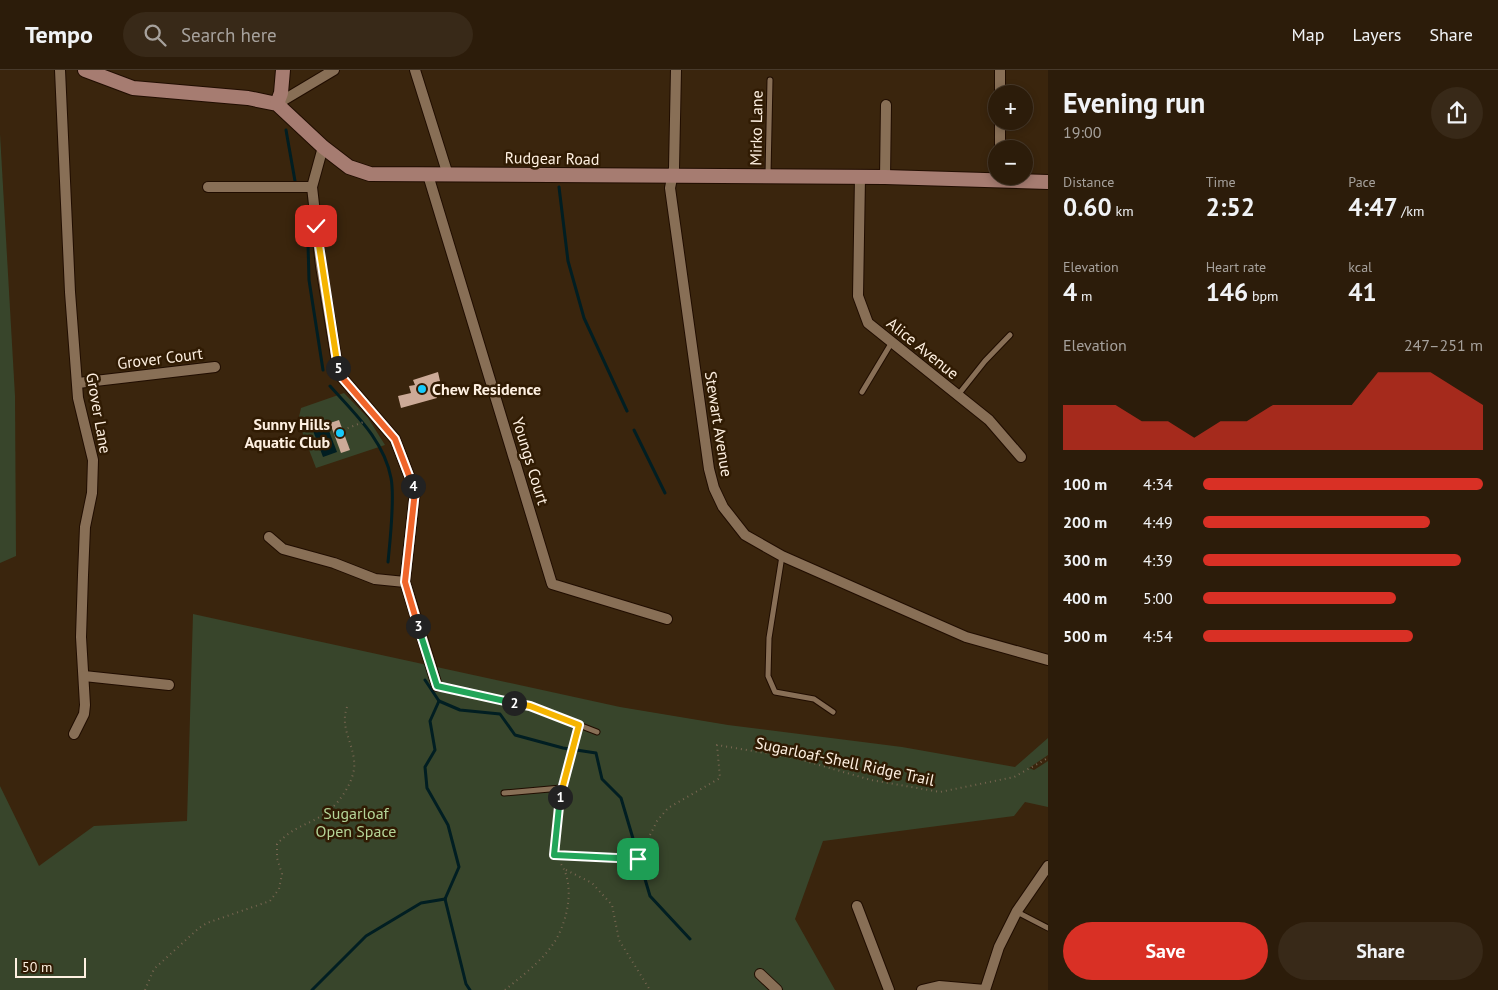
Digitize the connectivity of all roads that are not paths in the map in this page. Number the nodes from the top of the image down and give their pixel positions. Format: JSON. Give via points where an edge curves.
{"nodes":[{"id":1,"x":60,"y":70,"type":"edge"},
{"id":2,"x":85,"y":70,"type":"edge"},
{"id":3,"x":283,"y":70,"type":"edge"},
{"id":4,"x":334,"y":70,"type":"edge"},
{"id":5,"x":415,"y":70,"type":"edge"},
{"id":6,"x":676,"y":70,"type":"edge"},
{"id":7,"x":1000,"y":70,"type":"edge"},
{"id":8,"x":770,"y":80,"type":"dead end"},
{"id":9,"x":1000,"y":85,"type":"edge"},
{"id":10,"x":277,"y":104,"type":"junction"},
{"id":11,"x":886,"y":105,"type":"dead end"},
{"id":12,"x":323,"y":147,"type":"junction"},
{"id":13,"x":428,"y":175,"type":"junction"},
{"id":14,"x":448,"y":175,"type":"junction"},
{"id":15,"x":672,"y":177,"type":"junction"},
{"id":16,"x":768,"y":177,"type":"junction"},
{"id":17,"x":860,"y":177,"type":"junction"},
{"id":18,"x":885,"y":177,"type":"junction"},
{"id":19,"x":988,"y":178,"type":"edge"},
{"id":20,"x":1033,"y":181,"type":"edge"},
{"id":21,"x":1048,"y":182,"type":"edge"},
{"id":22,"x":208,"y":187,"type":"dead end"},
{"id":23,"x":312,"y":187,"type":"junction"},
{"id":24,"x":1010,"y":335,"type":"dead end"},
{"id":25,"x":892,"y":342,"type":"junction"},
{"id":26,"x":216,"y":367,"type":"dead end"},
{"id":27,"x":78,"y":383,"type":"junction"},
{"id":28,"x":862,"y":392,"type":"dead end"},
{"id":29,"x":958,"y":395,"type":"junction"},
{"id":30,"x":1021,"y":458,"type":"dead end"},
{"id":31,"x":268,"y":537,"type":"dead end"},
{"id":32,"x":782,"y":556,"type":"junction"},
{"id":33,"x":405,"y":582,"type":"junction"},
{"id":34,"x":667,"y":619,"type":"dead end"},
{"id":35,"x":1048,"y":660,"type":"edge"},
{"id":36,"x":84,"y":676,"type":"junction"},
{"id":37,"x":169,"y":685,"type":"dead end"},
{"id":38,"x":437,"y":686,"type":"joint"},
{"id":39,"x":833,"y":712,"type":"dead end"},
{"id":40,"x":579,"y":725,"type":"junction"},
{"id":41,"x":597,"y":732,"type":"dead end"},
{"id":42,"x":74,"y":734,"type":"dead end"},
{"id":43,"x":561,"y":788,"type":"junction"},
{"id":44,"x":504,"y":793,"type":"dead end"},
{"id":45,"x":554,"y":855,"type":"road end"},
{"id":46,"x":1048,"y":866,"type":"edge"},
{"id":47,"x":856,"y":906,"type":"dead end"},
{"id":48,"x":1016,"y":911,"type":"junction"},
{"id":49,"x":1048,"y":928,"type":"edge"},
{"id":50,"x":760,"y":974,"type":"dead end"},
{"id":51,"x":777,"y":990,"type":"edge"},
{"id":52,"x":890,"y":990,"type":"edge"},
{"id":53,"x":922,"y":990,"type":"edge"},
{"id":54,"x":985,"y":990,"type":"edge"}],
"edges":[{"from":1,"to":27,"type":"street","name":"Grover Lane","via":[[70,292]]},
{"from":2,"to":10,"type":"street","via":[[134,88],[248,98]]},
{"from":3,"to":10,"type":"street"},
{"from":4,"to":10,"type":"street"},
{"from":5,"to":14,"type":"street"},
{"from":6,"to":15,"type":"street","name":"Stewart Avenue"},
{"from":7,"to":9,"type":"street"},
{"from":8,"to":16,"type":"lane","name":"Mirko Lane"},
{"from":10,"to":12,"type":"street","name":"Rudgear Road"},
{"from":11,"to":18,"type":"street"},
{"from":12,"to":13,"type":"street","name":"Rudgear Road","via":[[349,167],[370,174]]},
{"from":12,"to":23,"type":"street"},
{"from":13,"to":14,"type":"street","name":"Rudgear Road"},
{"from":13,"to":34,"type":"street","name":"Youngs Court","via":[[552,584]]},
{"from":14,"to":15,"type":"street","name":"Rudgear Road"},
{"from":15,"to":16,"type":"street","name":"Rudgear Road"},
{"from":15,"to":32,"type":"street","name":"Stewart Avenue","via":[[670,188],[714,488],[723,507],[744,535]]},
{"from":16,"to":17,"type":"street","name":"Rudgear Road"},
{"from":17,"to":18,"type":"street","name":"Rudgear Road"},
{"from":17,"to":25,"type":"street","name":"Alice Avenue","via":[[858,296],[868,323]]},
{"from":18,"to":19,"type":"street","name":"Rudgear Road"},
{"from":20,"to":21,"type":"street","name":"Rudgear Road"},
{"from":22,"to":23,"type":"street"},
{"from":23,"to":33,"type":"street","via":[[339,374],[395,439],[415,491]]},
{"from":24,"to":29,"type":"lane"},
{"from":25,"to":28,"type":"lane"},
{"from":25,"to":29,"type":"street","name":"Alice Avenue"},
{"from":26,"to":27,"type":"street","name":"Grover Court"},
{"from":27,"to":36,"type":"street","name":"Grover Lane","via":[[78,398],[93,460],[83,565],[81,637]]},
{"from":29,"to":30,"type":"street","name":"Alice Avenue","via":[[989,420]]},
{"from":31,"to":33,"type":"street","via":[[283,549],[334,563],[375,579]]},
{"from":32,"to":35,"type":"street","name":"Stewart Avenue","via":[[966,637]]},
{"from":32,"to":39,"type":"lane","via":[[769,638],[768,676],[775,692],[814,699]]},
{"from":33,"to":38,"type":"street"},
{"from":36,"to":37,"type":"street"},
{"from":36,"to":42,"type":"street","name":"Grover Lane","via":[[84,714]]},
{"from":38,"to":40,"type":"lane","via":[[530,706]]},
{"from":40,"to":41,"type":"lane"},
{"from":40,"to":43,"type":"lane"},
{"from":43,"to":44,"type":"lane"},
{"from":43,"to":45,"type":"lane"},
{"from":46,"to":48,"type":"street"},
{"from":47,"to":52,"type":"street"},
{"from":48,"to":49,"type":"lane"},
{"from":48,"to":54,"type":"street","via":[[998,947]]},
{"from":50,"to":51,"type":"street"},
{"from":53,"to":54,"type":"street","via":[[939,986]]}]}
